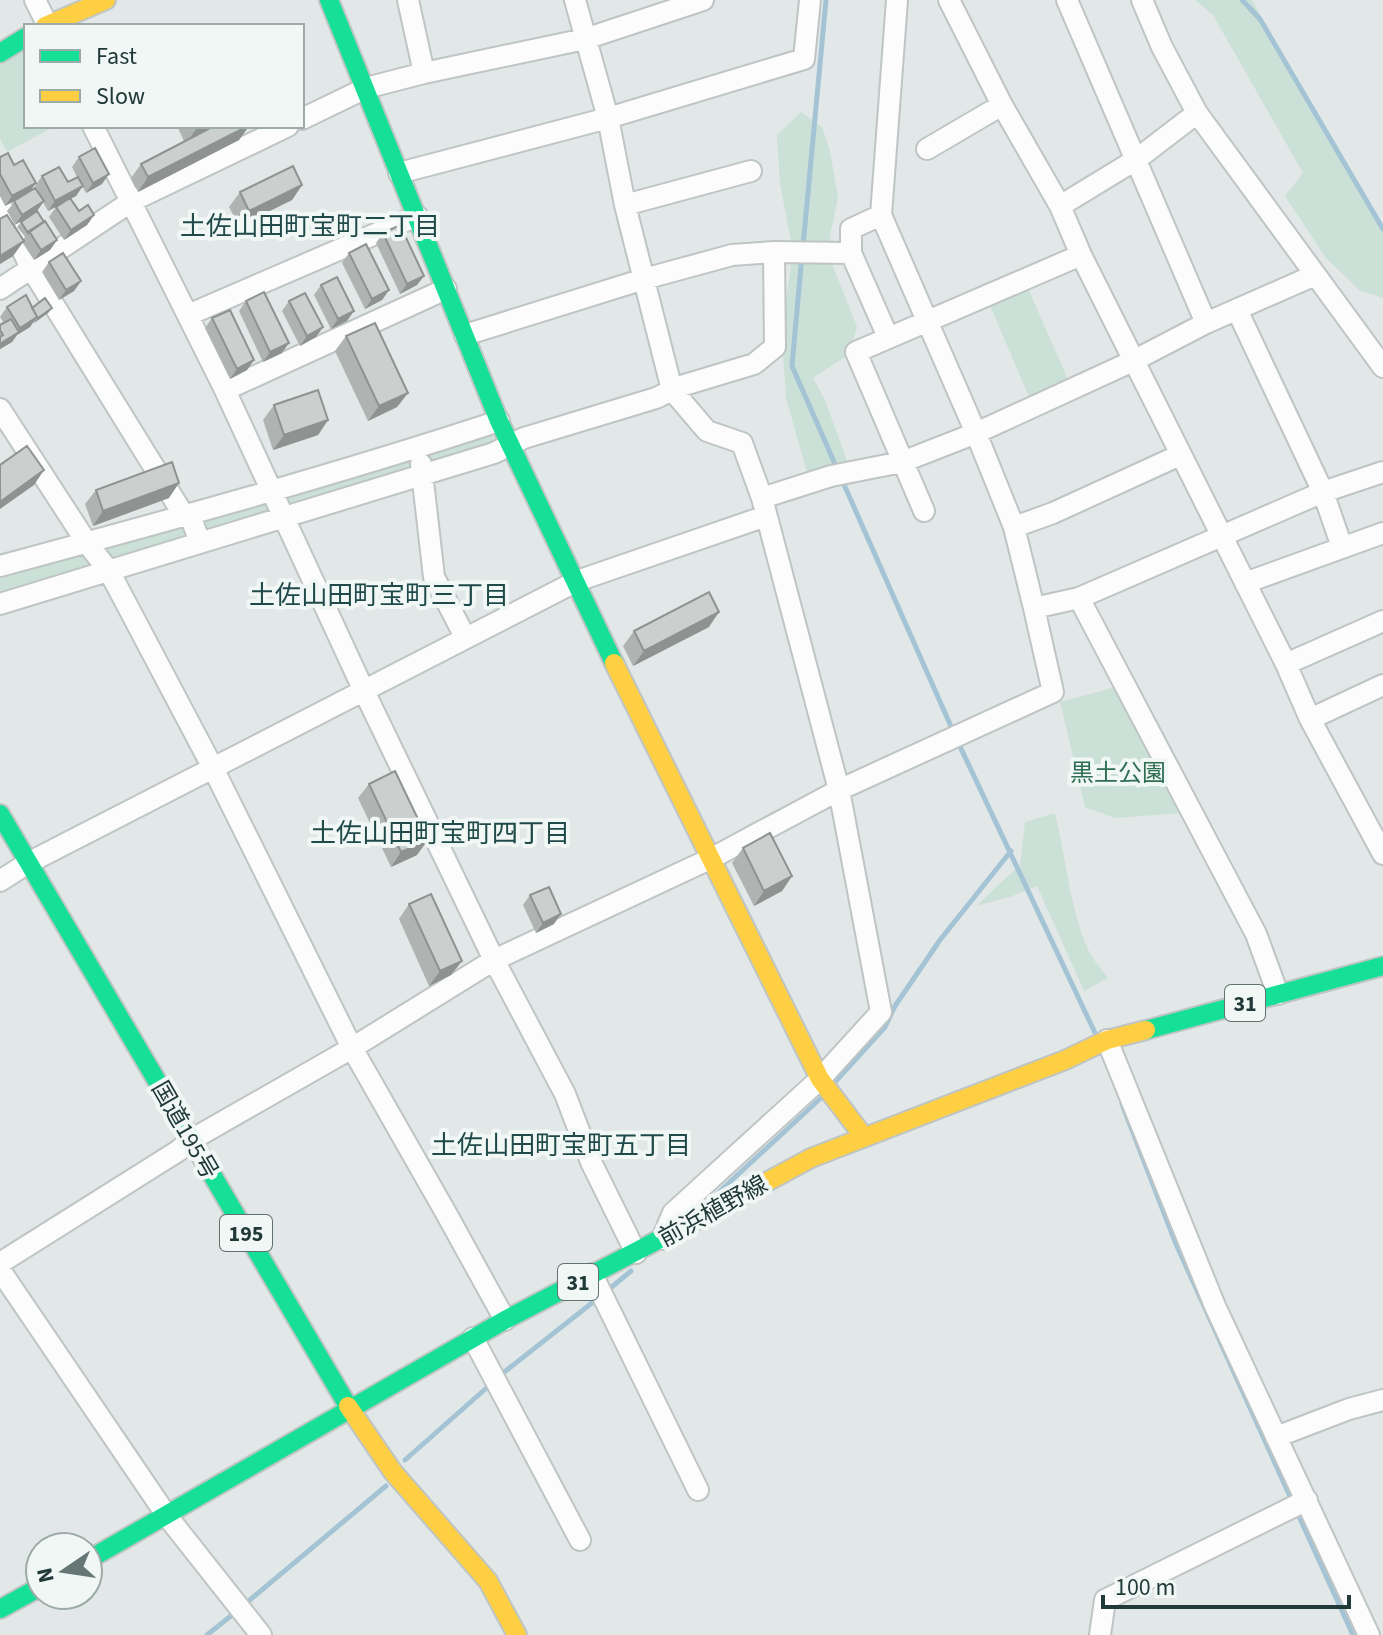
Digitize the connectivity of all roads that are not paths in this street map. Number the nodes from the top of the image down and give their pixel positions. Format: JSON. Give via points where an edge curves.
{"nodes":[{"id":1,"x":35,"y":0,"type":"edge"},
{"id":2,"x":106,"y":0,"type":"edge"},
{"id":3,"x":329,"y":0,"type":"edge"},
{"id":4,"x":408,"y":0,"type":"edge"},
{"id":5,"x":575,"y":0,"type":"edge"},
{"id":6,"x":703,"y":0,"type":"edge"},
{"id":7,"x":810,"y":0,"type":"edge"},
{"id":8,"x":897,"y":0,"type":"edge"},
{"id":9,"x":949,"y":0,"type":"edge"},
{"id":10,"x":1067,"y":0,"type":"edge"},
{"id":11,"x":1142,"y":0,"type":"edge"},
{"id":12,"x":672,"y":4,"type":"edge"},
{"id":13,"x":45,"y":24,"type":"edge"},
{"id":14,"x":51,"y":24,"type":"edge"},
{"id":15,"x":24,"y":38,"type":"edge"},
{"id":16,"x":585,"y":39,"type":"junction"},
{"id":17,"x":0,"y":53,"type":"edge"},
{"id":18,"x":424,"y":73,"type":"junction"},
{"id":19,"x":366,"y":88,"type":"junction"},
{"id":20,"x":1002,"y":105,"type":"junction"},
{"id":21,"x":1197,"y":113,"type":"junction"},
{"id":22,"x":304,"y":118,"type":"edge"},
{"id":23,"x":608,"y":118,"type":"junction"},
{"id":24,"x":94,"y":128,"type":"edge"},
{"id":25,"x":284,"y":128,"type":"edge"},
{"id":26,"x":927,"y":149,"type":"dead end"},
{"id":27,"x":1137,"y":159,"type":"junction"},
{"id":28,"x":751,"y":171,"type":"dead end"},
{"id":29,"x":399,"y":173,"type":"junction"},
{"id":30,"x":132,"y":201,"type":"junction"},
{"id":31,"x":0,"y":204,"type":"edge"},
{"id":32,"x":625,"y":205,"type":"junction"},
{"id":33,"x":1060,"y":206,"type":"junction"},
{"id":34,"x":881,"y":215,"type":"junction"},
{"id":35,"x":417,"y":216,"type":"junction"},
{"id":36,"x":774,"y":252,"type":"junction"},
{"id":37,"x":851,"y":253,"type":"junction"},
{"id":38,"x":1081,"y":255,"type":"junction"},
{"id":39,"x":31,"y":268,"type":"junction"},
{"id":40,"x":1315,"y":275,"type":"junction"},
{"id":41,"x":644,"y":279,"type":"junction"},
{"id":42,"x":0,"y":289,"type":"edge"},
{"id":43,"x":446,"y":289,"type":"junction"},
{"id":44,"x":1237,"y":310,"type":"junction"},
{"id":45,"x":188,"y":315,"type":"junction"},
{"id":46,"x":928,"y":320,"type":"junction"},
{"id":47,"x":1206,"y":323,"type":"junction"},
{"id":48,"x":465,"y":335,"type":"junction"},
{"id":49,"x":888,"y":337,"type":"junction"},
{"id":50,"x":1133,"y":361,"type":"junction"},
{"id":51,"x":1383,"y":367,"type":"edge"},
{"id":52,"x":225,"y":390,"type":"junction"},
{"id":53,"x":672,"y":390,"type":"junction"},
{"id":54,"x":0,"y":409,"type":"edge"},
{"id":55,"x":499,"y":421,"type":"junction"},
{"id":56,"x":976,"y":433,"type":"junction"},
{"id":57,"x":510,"y":446,"type":"junction"},
{"id":58,"x":418,"y":448,"type":"junction"},
{"id":59,"x":1180,"y":455,"type":"junction"},
{"id":60,"x":902,"y":462,"type":"junction"},
{"id":61,"x":1383,"y":472,"type":"edge"},
{"id":62,"x":422,"y":474,"type":"junction"},
{"id":63,"x":273,"y":491,"type":"junction"},
{"id":64,"x":1323,"y":492,"type":"junction"},
{"id":65,"x":764,"y":507,"type":"junction"},
{"id":66,"x":924,"y":511,"type":"dead end"},
{"id":67,"x":183,"y":514,"type":"junction"},
{"id":68,"x":286,"y":517,"type":"junction"},
{"id":69,"x":1014,"y":527,"type":"junction"},
{"id":70,"x":1383,"y":533,"type":"edge"},
{"id":71,"x":1222,"y":536,"type":"junction"},
{"id":72,"x":200,"y":542,"type":"junction"},
{"id":73,"x":87,"y":543,"type":"junction"},
{"id":74,"x":1342,"y":547,"type":"junction"},
{"id":75,"x":0,"y":566,"type":"edge"},
{"id":76,"x":109,"y":571,"type":"junction"},
{"id":77,"x":577,"y":581,"type":"junction"},
{"id":78,"x":1245,"y":583,"type":"junction"},
{"id":79,"x":1079,"y":598,"type":"junction"},
{"id":80,"x":0,"y":604,"type":"edge"},
{"id":81,"x":1034,"y":608,"type":"junction"},
{"id":82,"x":1383,"y":621,"type":"edge"},
{"id":83,"x":465,"y":637,"type":"junction"},
{"id":84,"x":1286,"y":664,"type":"junction"},
{"id":85,"x":1383,"y":685,"type":"edge"},
{"id":86,"x":364,"y":691,"type":"junction"},
{"id":87,"x":1310,"y":719,"type":"junction"},
{"id":88,"x":213,"y":768,"type":"junction"},
{"id":89,"x":839,"y":790,"type":"junction"},
{"id":90,"x":0,"y":814,"type":"edge"},
{"id":91,"x":1383,"y":854,"type":"edge"},
{"id":92,"x":712,"y":858,"type":"junction"},
{"id":93,"x":28,"y":863,"type":"junction"},
{"id":94,"x":0,"y":881,"type":"edge"},
{"id":95,"x":494,"y":960,"type":"junction"},
{"id":96,"x":1383,"y":966,"type":"edge"},
{"id":97,"x":1278,"y":994,"type":"junction"},
{"id":98,"x":1098,"y":1044,"type":"junction"},
{"id":99,"x":352,"y":1048,"type":"junction"},
{"id":100,"x":826,"y":1087,"type":"junction"},
{"id":101,"x":864,"y":1137,"type":"junction"},
{"id":102,"x":191,"y":1140,"type":"junction"},
{"id":103,"x":662,"y":1239,"type":"junction"},
{"id":104,"x":636,"y":1253,"type":"junction"},
{"id":105,"x":0,"y":1263,"type":"edge"},
{"id":106,"x":0,"y":1270,"type":"edge"},
{"id":107,"x":599,"y":1287,"type":"junction"},
{"id":108,"x":505,"y":1320,"type":"junction"},
{"id":109,"x":473,"y":1338,"type":"junction"},
{"id":110,"x":1383,"y":1400,"type":"edge"},
{"id":111,"x":350,"y":1410,"type":"junction"},
{"id":112,"x":1276,"y":1437,"type":"junction"},
{"id":113,"x":698,"y":1490,"type":"dead end"},
{"id":114,"x":1307,"y":1500,"type":"junction"},
{"id":115,"x":167,"y":1516,"type":"junction"},
{"id":116,"x":580,"y":1540,"type":"dead end"},
{"id":117,"x":104,"y":1551,"type":"edge"},
{"id":118,"x":24,"y":1596,"type":"edge"},
{"id":119,"x":0,"y":1609,"type":"edge"},
{"id":120,"x":261,"y":1635,"type":"edge"},
{"id":121,"x":517,"y":1635,"type":"edge"},
{"id":122,"x":1100,"y":1635,"type":"edge"},
{"id":123,"x":1369,"y":1635,"type":"edge"}],
"edges":[{"from":1,"to":13,"type":"street"},
{"from":2,"to":14,"type":"main road"},
{"from":3,"to":19,"type":"main road"},
{"from":4,"to":18,"type":"street"},
{"from":5,"to":16,"type":"street"},
{"from":6,"to":12,"type":"street"},
{"from":7,"to":23,"type":"street","via":[[804,59]]},
{"from":8,"to":34,"type":"street"},
{"from":9,"to":20,"type":"street"},
{"from":10,"to":27,"type":"street"},
{"from":11,"to":21,"type":"street"},
{"from":12,"to":16,"type":"street"},
{"from":15,"to":17,"type":"main road"},
{"from":16,"to":18,"type":"street"},
{"from":16,"to":23,"type":"street"},
{"from":18,"to":19,"type":"street"},
{"from":19,"to":22,"type":"street"},
{"from":19,"to":29,"type":"main road"},
{"from":20,"to":26,"type":"street"},
{"from":20,"to":33,"type":"street"},
{"from":21,"to":27,"type":"street"},
{"from":21,"to":40,"type":"street"},
{"from":23,"to":29,"type":"street"},
{"from":23,"to":32,"type":"street"},
{"from":24,"to":30,"type":"street"},
{"from":25,"to":30,"type":"street"},
{"from":27,"to":33,"type":"street"},
{"from":27,"to":47,"type":"street"},
{"from":28,"to":32,"type":"street"},
{"from":29,"to":35,"type":"main road"},
{"from":30,"to":39,"type":"street"},
{"from":30,"to":45,"type":"street"},
{"from":31,"to":39,"type":"street"},
{"from":32,"to":41,"type":"street"},
{"from":33,"to":38,"type":"street"},
{"from":34,"to":37,"type":"street","via":[[851,229]]},
{"from":34,"to":46,"type":"street"},
{"from":35,"to":43,"type":"main road"},
{"from":35,"to":45,"type":"street"},
{"from":36,"to":37,"type":"street"},
{"from":36,"to":41,"type":"street","via":[[732,255]]},
{"from":36,"to":53,"type":"street","via":[[775,347],[754,364]]},
{"from":37,"to":49,"type":"street"},
{"from":38,"to":46,"type":"street"},
{"from":38,"to":50,"type":"street"},
{"from":39,"to":42,"type":"street"},
{"from":39,"to":67,"type":"street"},
{"from":40,"to":44,"type":"street"},
{"from":40,"to":51,"type":"street"},
{"from":41,"to":48,"type":"street"},
{"from":41,"to":53,"type":"street"},
{"from":43,"to":48,"type":"main road"},
{"from":43,"to":52,"type":"street"},
{"from":44,"to":47,"type":"street"},
{"from":44,"to":64,"type":"street"},
{"from":45,"to":52,"type":"street"},
{"from":46,"to":49,"type":"street"},
{"from":46,"to":56,"type":"street"},
{"from":47,"to":50,"type":"street"},
{"from":48,"to":55,"type":"main road"},
{"from":49,"to":60,"type":"street","via":[[856,352]]},
{"from":50,"to":56,"type":"street"},
{"from":50,"to":59,"type":"street"},
{"from":52,"to":63,"type":"street"},
{"from":53,"to":57,"type":"street"},
{"from":53,"to":65,"type":"street","via":[[707,431],[742,443]]},
{"from":54,"to":73,"type":"street"},
{"from":55,"to":57,"type":"main road"},
{"from":55,"to":58,"type":"street"},
{"from":56,"to":60,"type":"street"},
{"from":56,"to":69,"type":"street"},
{"from":57,"to":62,"type":"street"},
{"from":57,"to":77,"type":"main road"},
{"from":58,"to":62,"type":"street"},
{"from":58,"to":63,"type":"street"},
{"from":59,"to":69,"type":"street"},
{"from":59,"to":71,"type":"street"},
{"from":60,"to":65,"type":"street","via":[[831,476]]},
{"from":60,"to":66,"type":"street"},
{"from":61,"to":64,"type":"street"},
{"from":62,"to":68,"type":"street"},
{"from":62,"to":83,"type":"street","via":[[434,577]]},
{"from":63,"to":67,"type":"street"},
{"from":63,"to":68,"type":"street"},
{"from":64,"to":71,"type":"street"},
{"from":64,"to":74,"type":"street"},
{"from":65,"to":77,"type":"street"},
{"from":65,"to":89,"type":"street"},
{"from":67,"to":72,"type":"street","via":[[192,521]]},
{"from":67,"to":73,"type":"street"},
{"from":68,"to":72,"type":"street"},
{"from":68,"to":86,"type":"street"},
{"from":69,"to":81,"type":"street"},
{"from":70,"to":74,"type":"street"},
{"from":71,"to":78,"type":"street"},
{"from":71,"to":79,"type":"street"},
{"from":72,"to":76,"type":"street"},
{"from":73,"to":75,"type":"street"},
{"from":73,"to":76,"type":"street"},
{"from":74,"to":78,"type":"street"},
{"from":76,"to":80,"type":"street"},
{"from":76,"to":88,"type":"street"},
{"from":77,"to":83,"type":"street"},
{"from":77,"to":92,"type":"main road"},
{"from":78,"to":84,"type":"street"},
{"from":79,"to":81,"type":"street"},
{"from":79,"to":97,"type":"street","via":[[1256,934]]},
{"from":81,"to":89,"type":"street","via":[[1053,692]]},
{"from":82,"to":84,"type":"street"},
{"from":83,"to":86,"type":"street"},
{"from":84,"to":87,"type":"street"},
{"from":85,"to":87,"type":"street"},
{"from":86,"to":88,"type":"street"},
{"from":86,"to":95,"type":"street"},
{"from":87,"to":91,"type":"street"},
{"from":88,"to":93,"type":"street"},
{"from":88,"to":99,"type":"street"},
{"from":89,"to":92,"type":"street"},
{"from":89,"to":100,"type":"street","via":[[881,1012]]},
{"from":90,"to":93,"type":"main road","name":"国道195号","number":"195"},
{"from":92,"to":95,"type":"street"},
{"from":92,"to":100,"type":"main road"},
{"from":93,"to":94,"type":"street"},
{"from":93,"to":102,"type":"main road","name":"国道195号","number":"195"},
{"from":95,"to":99,"type":"street"},
{"from":95,"to":104,"type":"street","via":[[565,1094]]},
{"from":96,"to":97,"type":"main road","name":"前浜植野線","number":"31"},
{"from":97,"to":98,"type":"main road","name":"前浜植野線","number":"31"},
{"from":98,"to":101,"type":"main road","name":"前浜植野線","number":"31"},
{"from":98,"to":112,"type":"street"},
{"from":99,"to":102,"type":"street"},
{"from":99,"to":108,"type":"street"},
{"from":100,"to":101,"type":"main road"},
{"from":100,"to":103,"type":"street","via":[[673,1213]]},
{"from":101,"to":103,"type":"main road","name":"前浜植野線","number":"31","via":[[811,1158]]},
{"from":102,"to":105,"type":"street"},
{"from":102,"to":111,"type":"main road","name":"国道195号","number":"195"},
{"from":103,"to":104,"type":"main road","name":"前浜植野線","number":"31"},
{"from":104,"to":107,"type":"main road","name":"前浜植野線","number":"31"},
{"from":106,"to":115,"type":"street"},
{"from":107,"to":108,"type":"main road","name":"前浜植野線","number":"31"},
{"from":107,"to":113,"type":"street"},
{"from":108,"to":109,"type":"main road","name":"前浜植野線","number":"31"},
{"from":109,"to":111,"type":"main road","name":"前浜植野線","number":"31"},
{"from":109,"to":116,"type":"street"},
{"from":110,"to":112,"type":"street"},
{"from":111,"to":115,"type":"main road","name":"前浜植野線","number":"31"},
{"from":111,"to":121,"type":"main road","name":"国道195号","number":"195","via":[[393,1472],[488,1581]]},
{"from":112,"to":114,"type":"street"},
{"from":114,"to":122,"type":"street","via":[[1105,1600]]},
{"from":114,"to":123,"type":"street"},
{"from":115,"to":117,"type":"main road","name":"前浜植野線","number":"31"},
{"from":115,"to":120,"type":"street"},
{"from":118,"to":119,"type":"main road"}]}
